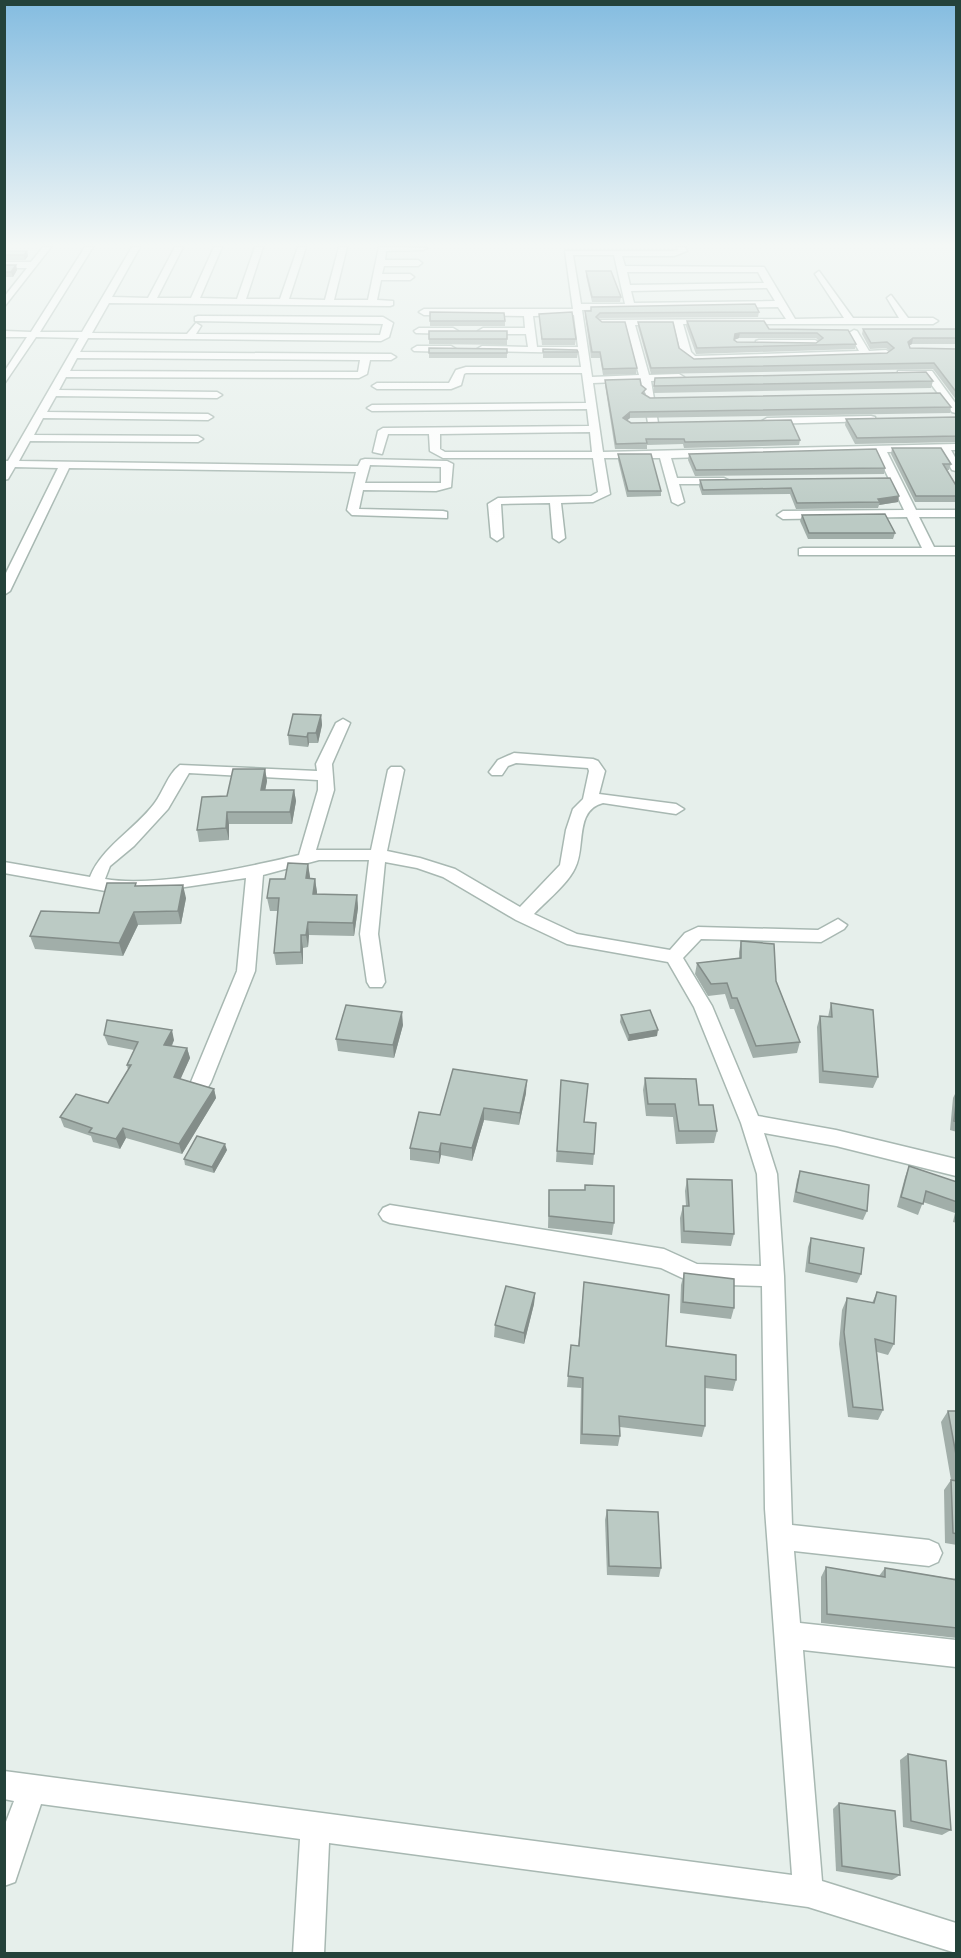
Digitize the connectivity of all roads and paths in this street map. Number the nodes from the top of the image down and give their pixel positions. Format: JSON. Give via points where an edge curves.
{"nodes":[{"id":1,"x":29,"y":338,"type":"edge"},
{"id":2,"x":83,"y":338,"type":"edge"},
{"id":3,"x":531,"y":338,"type":"edge"},
{"id":4,"x":583,"y":338,"type":"edge"},
{"id":5,"x":634,"y":338,"type":"edge"},
{"id":6,"x":683,"y":338,"type":"edge"},
{"id":7,"x":857,"y":338,"type":"edge"},
{"id":8,"x":463,"y":349,"type":"edge"},
{"id":9,"x":475,"y":349,"type":"edge"},
{"id":10,"x":533,"y":349,"type":"junction"},
{"id":11,"x":745,"y":349,"type":"junction"},
{"id":12,"x":417,"y":350,"type":"dead end"},
{"id":13,"x":585,"y":350,"type":"junction"},
{"id":14,"x":866,"y":353,"type":"junction"},
{"id":15,"x":886,"y":353,"type":"edge"},
{"id":16,"x":823,"y":354,"type":"junction"},
{"id":17,"x":75,"y":355,"type":"junction"},
{"id":18,"x":780,"y":356,"type":"junction"},
{"id":19,"x":366,"y":357,"type":"junction"},
{"id":20,"x":391,"y":357,"type":"dead end"},
{"id":21,"x":785,"y":365,"type":"edge"},
{"id":22,"x":65,"y":374,"type":"junction"},
{"id":23,"x":894,"y":374,"type":"edge"},
{"id":24,"x":226,"y":375,"type":"junction"},
{"id":25,"x":587,"y":375,"type":"junction"},
{"id":26,"x":691,"y":377,"type":"edge"},
{"id":27,"x":645,"y":378,"type":"junction"},
{"id":28,"x":4,"y":381,"type":"edge"},
{"id":29,"x":377,"y":386,"type":"dead end"},
{"id":30,"x":55,"y":393,"type":"junction"},
{"id":31,"x":933,"y":393,"type":"edge"},
{"id":32,"x":944,"y":393,"type":"junction"},
{"id":33,"x":217,"y":395,"type":"junction"},
{"id":34,"x":591,"y":406,"type":"junction"},
{"id":35,"x":372,"y":408,"type":"dead end"},
{"id":36,"x":957,"y":410,"type":"edge"},
{"id":37,"x":42,"y":416,"type":"junction"},
{"id":38,"x":208,"y":417,"type":"junction"},
{"id":39,"x":945,"y":418,"type":"edge"},
{"id":40,"x":957,"y":418,"type":"edge"},
{"id":41,"x":886,"y":419,"type":"edge"},
{"id":42,"x":757,"y":421,"type":"edge"},
{"id":43,"x":653,"y":423,"type":"edge"},
{"id":44,"x":594,"y":429,"type":"junction"},
{"id":45,"x":368,"y":430,"type":"dead end"},
{"id":46,"x":384,"y":430,"type":"junction"},
{"id":47,"x":434,"y":430,"type":"junction"},
{"id":48,"x":820,"y":430,"type":"junction"},
{"id":49,"x":28,"y":438,"type":"junction"},
{"id":50,"x":950,"y":447,"type":"edge"},
{"id":51,"x":879,"y":448,"type":"junction"},
{"id":52,"x":378,"y":452,"type":"dead end"},
{"id":53,"x":194,"y":453,"type":"junction"},
{"id":54,"x":599,"y":454,"type":"junction"},
{"id":55,"x":665,"y":455,"type":"junction"},
{"id":56,"x":8,"y":464,"type":"edge"},
{"id":57,"x":64,"y":466,"type":"junction"},
{"id":58,"x":957,"y":468,"type":"edge"},
{"id":59,"x":363,"y":470,"type":"junction"},
{"id":60,"x":4,"y":477,"type":"edge"},
{"id":61,"x":742,"y":480,"type":"edge"},
{"id":62,"x":672,"y":481,"type":"junction"},
{"id":63,"x":358,"y":486,"type":"junction"},
{"id":64,"x":555,"y":499,"type":"junction"},
{"id":65,"x":678,"y":502,"type":"dead end"},
{"id":66,"x":910,"y":513,"type":"junction"},
{"id":67,"x":957,"y":513,"type":"edge"},
{"id":68,"x":443,"y":515,"type":"dead end"},
{"id":69,"x":783,"y":515,"type":"dead end"},
{"id":70,"x":497,"y":537,"type":"dead end"},
{"id":71,"x":559,"y":538,"type":"dead end"},
{"id":72,"x":930,"y":551,"type":"junction"},
{"id":73,"x":957,"y":551,"type":"edge"},
{"id":74,"x":803,"y":552,"type":"dead end"},
{"id":75,"x":4,"y":591,"type":"edge"},
{"id":76,"x":343,"y":723,"type":"dead end"},
{"id":77,"x":396,"y":770,"type":"dead end"},
{"id":78,"x":497,"y":772,"type":"dead end"},
{"id":79,"x":324,"y":776,"type":"junction"},
{"id":80,"x":590,"y":801,"type":"junction"},
{"id":81,"x":676,"y":809,"type":"dead end"},
{"id":82,"x":378,"y":855,"type":"junction"},
{"id":83,"x":306,"y":857,"type":"junction"},
{"id":84,"x":4,"y":867,"type":"edge"},
{"id":85,"x":255,"y":871,"type":"junction"},
{"id":86,"x":96,"y":882,"type":"junction"},
{"id":87,"x":522,"y":916,"type":"junction"},
{"id":88,"x":838,"y":925,"type":"dead end"},
{"id":89,"x":674,"y":957,"type":"junction"},
{"id":90,"x":376,"y":982,"type":"dead end"},
{"id":91,"x":201,"y":1082,"type":"edge"},
{"id":92,"x":751,"y":1123,"type":"junction"},
{"id":93,"x":957,"y":1167,"type":"edge"},
{"id":94,"x":390,"y":1214,"type":"dead end"},
{"id":95,"x":774,"y":1276,"type":"junction"},
{"id":96,"x":781,"y":1538,"type":"junction"},
{"id":97,"x":930,"y":1552,"type":"dead end"},
{"id":98,"x":788,"y":1635,"type":"junction"},
{"id":99,"x":957,"y":1653,"type":"edge"},
{"id":100,"x":18,"y":1787,"type":"edge"},
{"id":101,"x":315,"y":1827,"type":"junction"},
{"id":102,"x":4,"y":1871,"type":"edge"},
{"id":103,"x":808,"y":1892,"type":"junction"},
{"id":104,"x":957,"y":1938,"type":"edge"},
{"id":105,"x":308,"y":1953,"type":"edge"}],
"edges":[{"from":1,"to":28,"type":"street"},
{"from":2,"to":17,"type":"street"},
{"from":3,"to":10,"type":"street"},
{"from":4,"to":13,"type":"street"},
{"from":5,"to":27,"type":"street"},
{"from":6,"to":11,"type":"street","via":[[689,357]]},
{"from":7,"to":14,"type":"street"},
{"from":8,"to":12,"type":"street"},
{"from":9,"to":10,"type":"street"},
{"from":10,"to":13,"type":"street"},
{"from":11,"to":16,"type":"street","via":[[813,342]]},
{"from":11,"to":18,"type":"street"},
{"from":13,"to":25,"type":"street"},
{"from":14,"to":15,"type":"street"},
{"from":14,"to":16,"type":"street"},
{"from":16,"to":18,"type":"street"},
{"from":17,"to":19,"type":"street"},
{"from":17,"to":22,"type":"street"},
{"from":18,"to":21,"type":"street"},
{"from":19,"to":20,"type":"street"},
{"from":19,"to":24,"type":"street","via":[[359,375]]},
{"from":22,"to":24,"type":"street"},
{"from":22,"to":30,"type":"street"},
{"from":23,"to":32,"type":"street","via":[[925,369]]},
{"from":24,"to":33,"type":"street"},
{"from":25,"to":27,"type":"street"},
{"from":25,"to":29,"type":"street","via":[[466,370],[459,372],[457,382],[451,386]]},
{"from":25,"to":34,"type":"street"},
{"from":26,"to":27,"type":"street"},
{"from":27,"to":43,"type":"street","via":[[655,398]]},
{"from":30,"to":33,"type":"street"},
{"from":30,"to":37,"type":"street"},
{"from":31,"to":32,"type":"street"},
{"from":32,"to":36,"type":"street"},
{"from":33,"to":38,"type":"street"},
{"from":34,"to":35,"type":"street"},
{"from":34,"to":44,"type":"street"},
{"from":37,"to":38,"type":"street"},
{"from":37,"to":49,"type":"street"},
{"from":38,"to":53,"type":"street"},
{"from":39,"to":40,"type":"street"},
{"from":41,"to":48,"type":"street"},
{"from":42,"to":48,"type":"street"},
{"from":44,"to":47,"type":"street"},
{"from":44,"to":54,"type":"street"},
{"from":45,"to":46,"type":"street"},
{"from":46,"to":47,"type":"street"},
{"from":46,"to":52,"type":"street"},
{"from":47,"to":54,"type":"street","via":[[435,451],[442,455]]},
{"from":48,"to":51,"type":"street"},
{"from":48,"to":55,"type":"street"},
{"from":49,"to":53,"type":"street"},
{"from":49,"to":56,"type":"street"},
{"from":50,"to":51,"type":"street"},
{"from":50,"to":58,"type":"street"},
{"from":51,"to":66,"type":"street","via":[[888,479]]},
{"from":53,"to":57,"type":"street"},
{"from":53,"to":59,"type":"street"},
{"from":54,"to":55,"type":"street"},
{"from":54,"to":64,"type":"street","via":[[604,494],[592,499]]},
{"from":55,"to":62,"type":"street"},
{"from":56,"to":57,"type":"street"},
{"from":56,"to":60,"type":"street"},
{"from":57,"to":75,"type":"street"},
{"from":59,"to":63,"type":"street"},
{"from":59,"to":63,"type":"street","via":[[365,462],[439,463],[449,468],[444,488]]},
{"from":61,"to":62,"type":"street"},
{"from":62,"to":65,"type":"street"},
{"from":63,"to":68,"type":"street","via":[[353,510],[356,513]]},
{"from":64,"to":70,"type":"street","via":[[498,501]]},
{"from":64,"to":71,"type":"street"},
{"from":66,"to":67,"type":"street"},
{"from":66,"to":69,"type":"street"},
{"from":66,"to":72,"type":"street"},
{"from":72,"to":73,"type":"street"},
{"from":72,"to":74,"type":"street"},
{"from":76,"to":79,"type":"street","via":[[324,764]]},
{"from":77,"to":82,"type":"street"},
{"from":78,"to":80,"type":"street","via":[[503,763],[514,758],[589,763],[597,771]]},
{"from":79,"to":83,"type":"street","via":[[326,790]]},
{"from":79,"to":86,"type":"street","via":[[185,768],[162,805],[103,863]]},
{"from":80,"to":81,"type":"street","via":[[603,798]]},
{"from":80,"to":87,"type":"street","via":[[581,809],[574,830],[568,867]]},
{"from":82,"to":83,"type":"street"},
{"from":82,"to":87,"type":"street","via":[[449,873]]},
{"from":82,"to":90,"type":"street","via":[[369,934]]},
{"from":83,"to":85,"type":"street"},
{"from":84,"to":86,"type":"street"},
{"from":85,"to":86,"type":"street","via":[[158,885],[111,886]]},
{"from":85,"to":91,"type":"street","via":[[246,971]]},
{"from":87,"to":89,"type":"street","via":[[573,940]]},
{"from":88,"to":89,"type":"street","via":[[821,936],[698,933]]},
{"from":89,"to":92,"type":"street","via":[[703,1006]]},
{"from":92,"to":93,"type":"street","via":[[836,1138]]},
{"from":92,"to":95,"type":"street","via":[[767,1174]]},
{"from":94,"to":95,"type":"street","via":[[664,1259],[695,1274]]},
{"from":95,"to":96,"type":"street"},
{"from":96,"to":97,"type":"street"},
{"from":96,"to":98,"type":"street"},
{"from":98,"to":99,"type":"street"},
{"from":98,"to":103,"type":"street"},
{"from":100,"to":101,"type":"street"},
{"from":100,"to":102,"type":"street"},
{"from":101,"to":103,"type":"street"},
{"from":101,"to":105,"type":"street"},
{"from":103,"to":104,"type":"street"}]}
